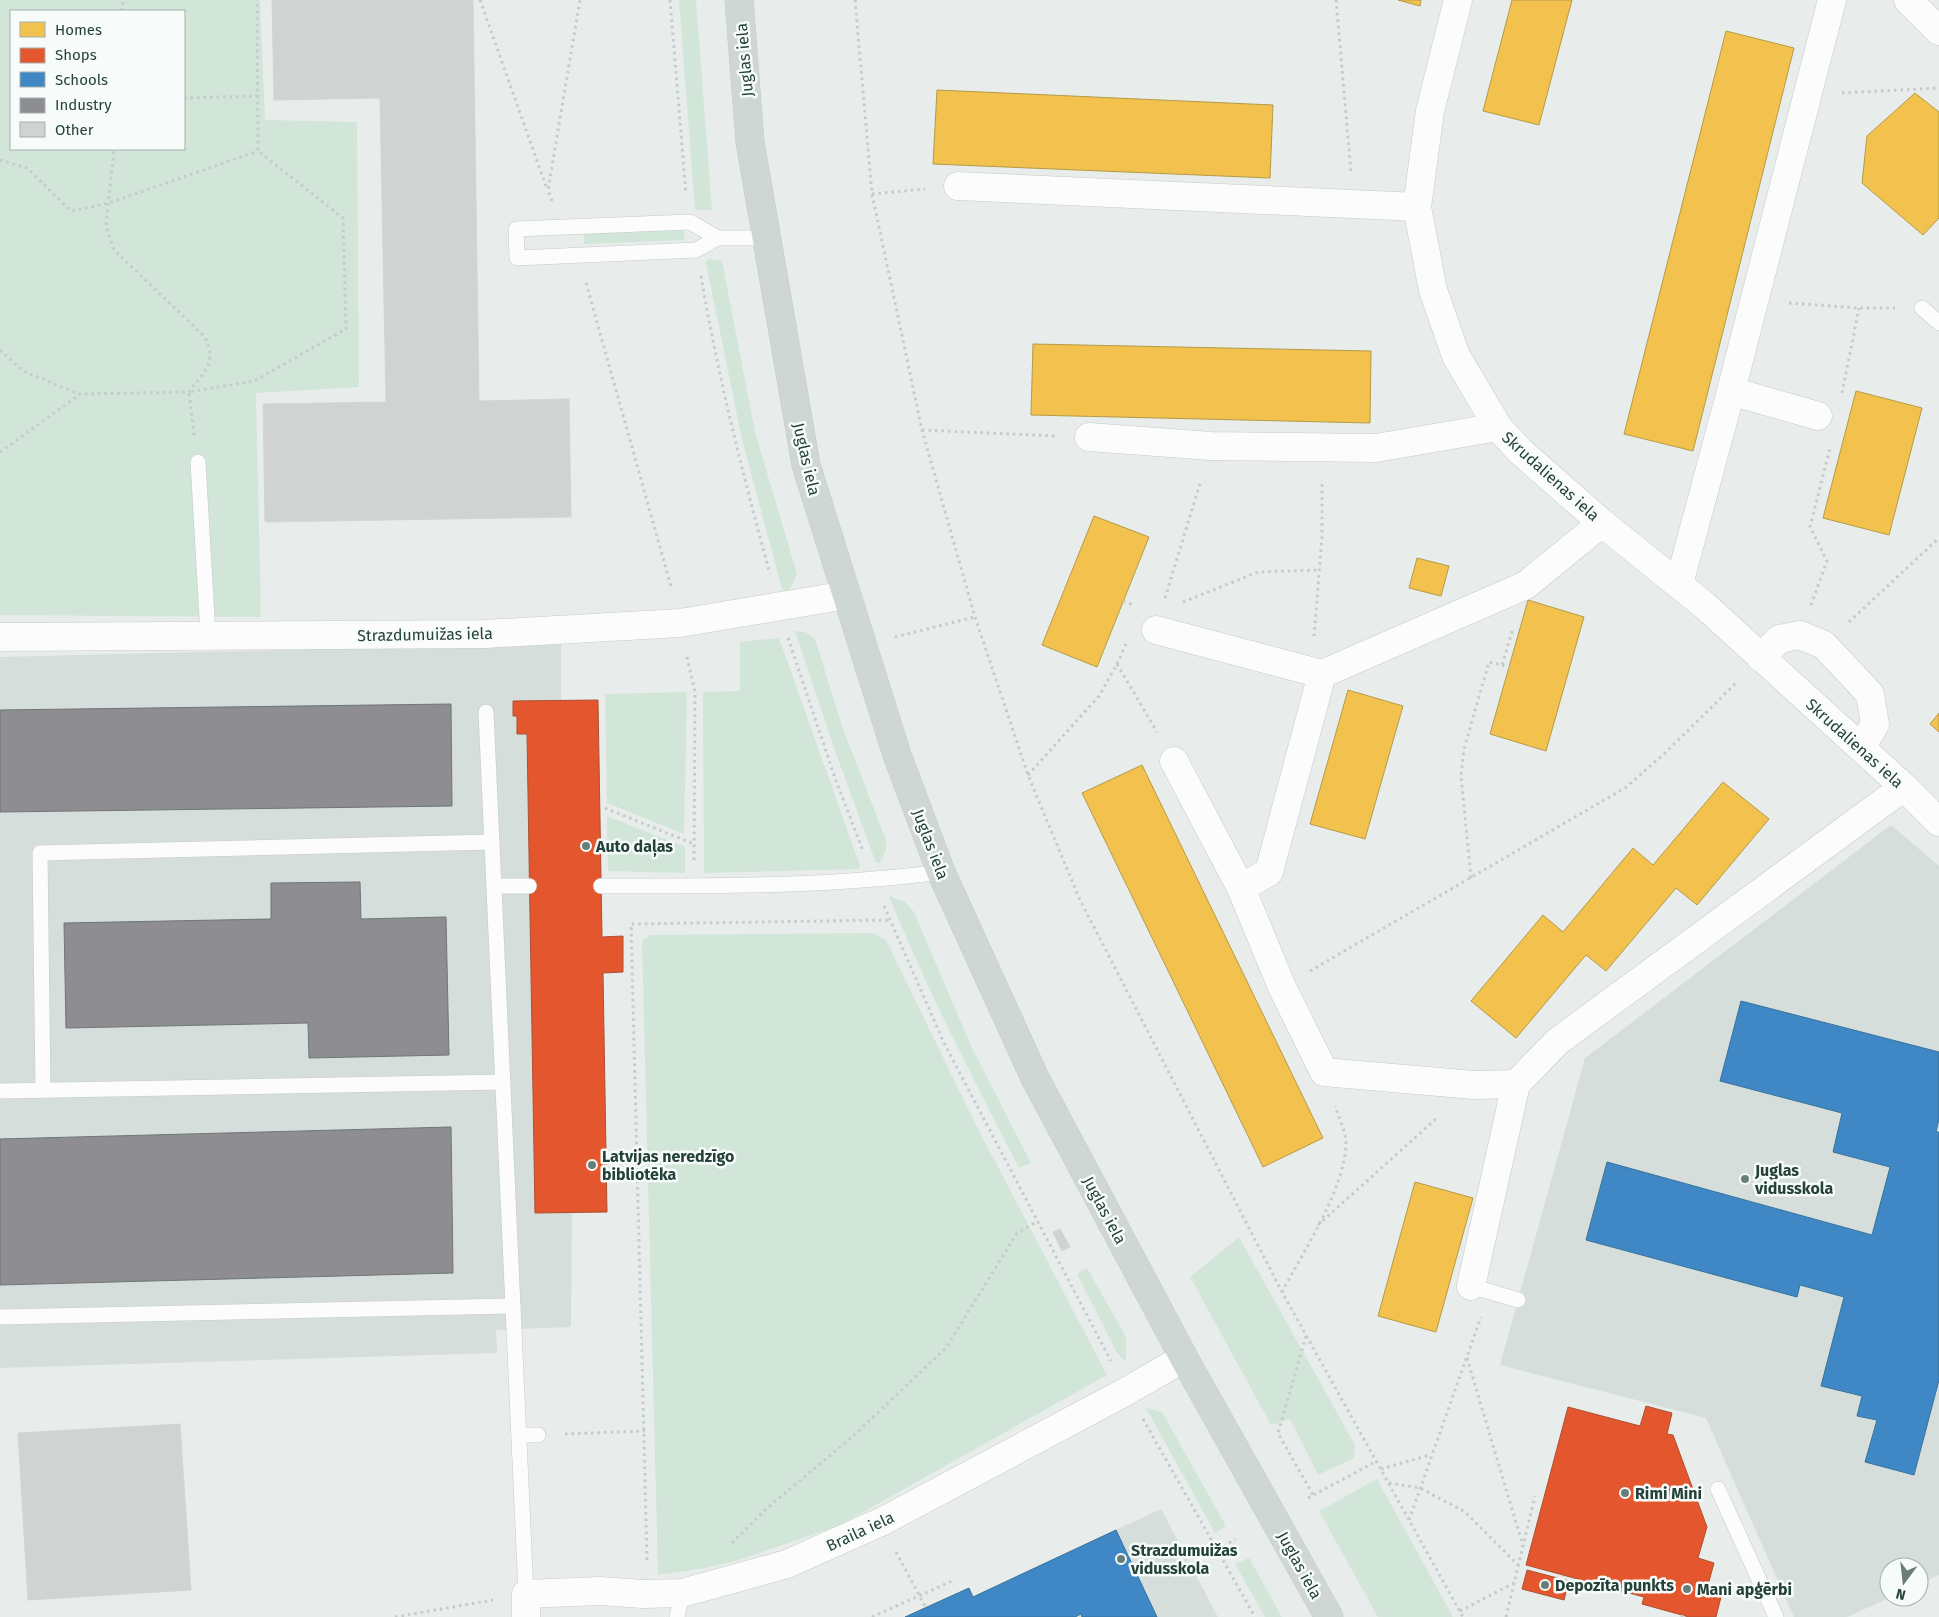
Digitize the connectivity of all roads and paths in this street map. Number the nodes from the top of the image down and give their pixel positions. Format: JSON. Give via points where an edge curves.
{"nodes":[{"id":1,"x":258,"y":0,"type":"edge"},
{"id":2,"x":480,"y":0,"type":"edge"},
{"id":3,"x":580,"y":0,"type":"edge"},
{"id":4,"x":739,"y":0,"type":"edge"},
{"id":5,"x":855,"y":0,"type":"edge"},
{"id":6,"x":1336,"y":0,"type":"edge"},
{"id":7,"x":1458,"y":0,"type":"edge"},
{"id":8,"x":1832,"y":0,"type":"edge"},
{"id":9,"x":1908,"y":0,"type":"edge"},
{"id":10,"x":1939,"y":31,"type":"edge"},
{"id":11,"x":1939,"y":88,"type":"edge"},
{"id":12,"x":1807,"y":95,"type":"junction"},
{"id":13,"x":258,"y":96,"type":"junction"},
{"id":14,"x":185,"y":98,"type":"edge"},
{"id":15,"x":114,"y":150,"type":"edge"},
{"id":16,"x":258,"y":151,"type":"junction"},
{"id":17,"x":0,"y":160,"type":"edge"},
{"id":18,"x":958,"y":186,"type":"joint"},
{"id":19,"x":548,"y":190,"type":"junction"},
{"id":20,"x":872,"y":194,"type":"junction"},
{"id":21,"x":109,"y":203,"type":"junction"},
{"id":22,"x":1354,"y":205,"type":"junction"},
{"id":23,"x":1417,"y":207,"type":"junction"},
{"id":24,"x":563,"y":228,"type":"junction"},
{"id":25,"x":718,"y":238,"type":"junction"},
{"id":26,"x":766,"y":238,"type":"junction"},
{"id":27,"x":578,"y":256,"type":"junction"},
{"id":28,"x":1753,"y":300,"type":"junction"},
{"id":29,"x":1859,"y":308,"type":"junction"},
{"id":30,"x":1922,"y":308,"type":"joint"},
{"id":31,"x":1939,"y":323,"type":"edge"},
{"id":32,"x":0,"y":350,"type":"edge"},
{"id":33,"x":1731,"y":391,"type":"junction"},
{"id":34,"x":189,"y":392,"type":"junction"},
{"id":35,"x":79,"y":394,"type":"junction"},
{"id":36,"x":1842,"y":394,"type":"dead end"},
{"id":37,"x":1818,"y":416,"type":"dead end"},
{"id":38,"x":1498,"y":427,"type":"junction"},
{"id":39,"x":922,"y":430,"type":"junction"},
{"id":40,"x":1089,"y":438,"type":"joint"},
{"id":41,"x":1832,"y":442,"type":"dead end"},
{"id":42,"x":1211,"y":446,"type":"junction"},
{"id":43,"x":1322,"y":447,"type":"junction"},
{"id":44,"x":0,"y":452,"type":"edge"},
{"id":45,"x":198,"y":462,"type":"joint"},
{"id":46,"x":1602,"y":523,"type":"junction"},
{"id":47,"x":1939,"y":538,"type":"edge"},
{"id":48,"x":1319,"y":570,"type":"junction"},
{"id":49,"x":1679,"y":584,"type":"junction"},
{"id":50,"x":1526,"y":585,"type":"junction"},
{"id":51,"x":847,"y":595,"type":"junction"},
{"id":52,"x":975,"y":617,"type":"junction"},
{"id":53,"x":1159,"y":620,"type":"junction"},
{"id":54,"x":680,"y":623,"type":"junction"},
{"id":55,"x":208,"y":635,"type":"junction"},
{"id":56,"x":0,"y":636,"type":"edge"},
{"id":57,"x":1812,"y":640,"type":"junction"},
{"id":58,"x":863,"y":646,"type":"junction"},
{"id":59,"x":1761,"y":658,"type":"junction"},
{"id":60,"x":1502,"y":665,"type":"junction"},
{"id":61,"x":1509,"y":667,"type":"dead end"},
{"id":62,"x":1317,"y":673,"type":"junction"},
{"id":63,"x":486,"y":712,"type":"dead end"},
{"id":64,"x":1861,"y":748,"type":"junction"},
{"id":65,"x":1174,"y":761,"type":"joint"},
{"id":66,"x":1028,"y":775,"type":"junction"},
{"id":67,"x":1904,"y":786,"type":"junction"},
{"id":68,"x":606,"y":808,"type":"dead end"},
{"id":69,"x":1939,"y":822,"type":"edge"},
{"id":70,"x":492,"y":842,"type":"junction"},
{"id":71,"x":694,"y":844,"type":"junction"},
{"id":72,"x":941,"y":872,"type":"junction"},
{"id":73,"x":1471,"y":878,"type":"junction"},
{"id":74,"x":494,"y":886,"type":"junction"},
{"id":75,"x":529,"y":886,"type":"dead end"},
{"id":76,"x":602,"y":886,"type":"dead end"},
{"id":77,"x":693,"y":886,"type":"junction"},
{"id":78,"x":1241,"y":888,"type":"junction"},
{"id":79,"x":889,"y":920,"type":"dead end"},
{"id":80,"x":1282,"y":987,"type":"junction"},
{"id":81,"x":1324,"y":1072,"type":"junction"},
{"id":82,"x":503,"y":1082,"type":"junction"},
{"id":83,"x":1516,"y":1084,"type":"junction"},
{"id":84,"x":1474,"y":1085,"type":"junction"},
{"id":85,"x":43,"y":1090,"type":"junction"},
{"id":86,"x":0,"y":1091,"type":"edge"},
{"id":87,"x":606,"y":1166,"type":"dead end"},
{"id":88,"x":636,"y":1166,"type":"junction"},
{"id":89,"x":1038,"y":1221,"type":"dead end"},
{"id":90,"x":1317,"y":1226,"type":"junction"},
{"id":91,"x":1471,"y":1286,"type":"junction"},
{"id":92,"x":1282,"y":1292,"type":"junction"},
{"id":93,"x":1518,"y":1300,"type":"dead end"},
{"id":94,"x":513,"y":1306,"type":"junction"},
{"id":95,"x":0,"y":1317,"type":"edge"},
{"id":96,"x":1306,"y":1335,"type":"junction"},
{"id":97,"x":1184,"y":1358,"type":"junction"},
{"id":98,"x":1467,"y":1358,"type":"junction"},
{"id":99,"x":645,"y":1431,"type":"junction"},
{"id":100,"x":538,"y":1435,"type":"joint"},
{"id":101,"x":519,"y":1436,"type":"junction"},
{"id":102,"x":1431,"y":1454,"type":"junction"},
{"id":103,"x":1378,"y":1461,"type":"junction"},
{"id":104,"x":1382,"y":1469,"type":"junction"},
{"id":105,"x":1389,"y":1482,"type":"junction"},
{"id":106,"x":1420,"y":1488,"type":"junction"},
{"id":107,"x":1718,"y":1489,"type":"dead end"},
{"id":108,"x":1313,"y":1495,"type":"junction"},
{"id":109,"x":1535,"y":1496,"type":"dead end"},
{"id":110,"x":1308,"y":1498,"type":"dead end"},
{"id":111,"x":1409,"y":1520,"type":"junction"},
{"id":112,"x":1235,"y":1539,"type":"dead end"},
{"id":113,"x":1523,"y":1546,"type":"junction"},
{"id":114,"x":726,"y":1548,"type":"dead end"},
{"id":115,"x":1218,"y":1550,"type":"dead end"},
{"id":116,"x":898,"y":1555,"type":"dead end"},
{"id":117,"x":1519,"y":1566,"type":"junction"},
{"id":118,"x":952,"y":1581,"type":"dead end"},
{"id":119,"x":1515,"y":1583,"type":"junction"},
{"id":120,"x":643,"y":1594,"type":"junction"},
{"id":121,"x":919,"y":1596,"type":"junction"},
{"id":122,"x":680,"y":1605,"type":"edge"},
{"id":123,"x":526,"y":1606,"type":"edge"},
{"id":124,"x":926,"y":1608,"type":"dead end"},
{"id":125,"x":1460,"y":1611,"type":"junction"},
{"id":126,"x":395,"y":1617,"type":"edge"},
{"id":127,"x":872,"y":1617,"type":"edge"},
{"id":128,"x":1329,"y":1617,"type":"edge"},
{"id":129,"x":1463,"y":1617,"type":"edge"},
{"id":130,"x":1506,"y":1617,"type":"edge"},
{"id":131,"x":1776,"y":1617,"type":"edge"}],
"edges":[{"from":1,"to":13,"type":"path"},
{"from":2,"to":19,"type":"path"},
{"from":3,"to":19,"type":"path"},
{"from":4,"to":26,"type":"main road","name":"Juglas iela","via":[[750,142]]},
{"from":5,"to":20,"type":"path"},
{"from":6,"to":22,"type":"path"},
{"from":7,"to":23,"type":"street","name":"Skrudalienas iela","via":[[1430,111]]},
{"from":8,"to":12,"type":"street"},
{"from":9,"to":10,"type":"street"},
{"from":11,"to":12,"type":"path"},
{"from":12,"to":28,"type":"street"},
{"from":13,"to":14,"type":"path"},
{"from":13,"to":16,"type":"path"},
{"from":15,"to":21,"type":"path"},
{"from":16,"to":21,"type":"path"},
{"from":16,"to":34,"type":"path","via":[[343,218],[346,329],[254,381]]},
{"from":17,"to":21,"type":"path","via":[[27,168],[71,211]]},
{"from":18,"to":20,"type":"path"},
{"from":18,"to":22,"type":"street"},
{"from":19,"to":24,"type":"path"},
{"from":20,"to":39,"type":"path"},
{"from":21,"to":34,"type":"path","via":[[106,225],[114,250],[205,337],[211,352],[208,368]]},
{"from":22,"to":23,"type":"street"},
{"from":23,"to":38,"type":"street","name":"Skrudalienas iela","via":[[1433,290],[1456,356]]},
{"from":24,"to":25,"type":"lane","via":[[690,222]]},
{"from":24,"to":27,"type":"lane","via":[[516,229],[517,258]]},
{"from":25,"to":26,"type":"lane"},
{"from":25,"to":27,"type":"lane","via":[[696,250]]},
{"from":26,"to":51,"type":"main road","name":"Juglas iela","via":[[806,465]]},
{"from":27,"to":54,"type":"path"},
{"from":28,"to":29,"type":"path"},
{"from":28,"to":33,"type":"street"},
{"from":29,"to":30,"type":"path"},
{"from":29,"to":36,"type":"path"},
{"from":30,"to":31,"type":"lane"},
{"from":32,"to":35,"type":"path","via":[[23,371]]},
{"from":33,"to":37,"type":"street"},
{"from":33,"to":49,"type":"street"},
{"from":34,"to":35,"type":"path"},
{"from":34,"to":45,"type":"path"},
{"from":35,"to":44,"type":"path"},
{"from":38,"to":43,"type":"street","via":[[1376,448]]},
{"from":38,"to":46,"type":"street","name":"Skrudalienas iela","via":[[1520,451]]},
{"from":39,"to":40,"type":"path"},
{"from":39,"to":52,"type":"path"},
{"from":40,"to":42,"type":"street"},
{"from":41,"to":57,"type":"path","via":[[1810,527],[1827,561]]},
{"from":42,"to":43,"type":"street"},
{"from":42,"to":53,"type":"path"},
{"from":43,"to":48,"type":"path"},
{"from":45,"to":55,"type":"lane"},
{"from":46,"to":49,"type":"street","name":"Skrudalienas iela"},
{"from":46,"to":50,"type":"street"},
{"from":47,"to":57,"type":"path"},
{"from":48,"to":53,"type":"path","via":[[1258,572]]},
{"from":48,"to":62,"type":"path"},
{"from":49,"to":59,"type":"street","name":"Skrudalienas iela"},
{"from":50,"to":60,"type":"path"},
{"from":50,"to":62,"type":"street"},
{"from":51,"to":54,"type":"street","name":"Strazdumuižas iela"},
{"from":51,"to":58,"type":"main road","name":"Juglas iela"},
{"from":52,"to":58,"type":"path"},
{"from":52,"to":66,"type":"path"},
{"from":53,"to":62,"type":"street"},
{"from":54,"to":55,"type":"street","name":"Strazdumuižas iela","via":[[484,634]]},
{"from":54,"to":71,"type":"path","via":[[695,692]]},
{"from":55,"to":56,"type":"street","name":"Strazdumuižas iela"},
{"from":57,"to":59,"type":"street","via":[[1779,639]]},
{"from":57,"to":64,"type":"street","via":[[1870,694],[1875,724]]},
{"from":58,"to":72,"type":"main road","name":"Juglas iela","via":[[897,755]]},
{"from":59,"to":64,"type":"street","name":"Skrudalienas iela"},
{"from":59,"to":73,"type":"path","via":[[1625,788]]},
{"from":60,"to":61,"type":"path"},
{"from":60,"to":73,"type":"path","via":[[1489,662],[1464,749],[1461,776]]},
{"from":62,"to":78,"type":"street","via":[[1269,872]]},
{"from":63,"to":70,"type":"lane"},
{"from":64,"to":67,"type":"street","name":"Skrudalienas iela"},
{"from":65,"to":66,"type":"path","via":[[1117,664],[1099,696]]},
{"from":65,"to":78,"type":"street"},
{"from":66,"to":92,"type":"path","via":[[1080,900]]},
{"from":67,"to":69,"type":"street","name":"Skrudalienas iela"},
{"from":67,"to":83,"type":"street","via":[[1558,1041]]},
{"from":68,"to":71,"type":"path"},
{"from":70,"to":74,"type":"lane"},
{"from":70,"to":85,"type":"lane","via":[[40,853]]},
{"from":71,"to":77,"type":"path"},
{"from":72,"to":77,"type":"lane","via":[[874,881]]},
{"from":72,"to":97,"type":"main road","name":"Juglas iela","via":[[1035,1078]]},
{"from":73,"to":80,"type":"path"},
{"from":74,"to":75,"type":"lane"},
{"from":74,"to":82,"type":"lane"},
{"from":76,"to":77,"type":"lane"},
{"from":78,"to":80,"type":"street"},
{"from":79,"to":88,"type":"path","via":[[631,924]]},
{"from":80,"to":81,"type":"street"},
{"from":81,"to":84,"type":"street"},
{"from":81,"to":90,"type":"path","via":[[1346,1140],[1343,1169]]},
{"from":82,"to":85,"type":"lane"},
{"from":82,"to":94,"type":"lane"},
{"from":83,"to":84,"type":"street"},
{"from":83,"to":91,"type":"street"},
{"from":84,"to":90,"type":"path"},
{"from":85,"to":86,"type":"lane"},
{"from":87,"to":88,"type":"path"},
{"from":88,"to":99,"type":"path"},
{"from":89,"to":114,"type":"path","via":[[1017,1233],[946,1348],[851,1438],[766,1509]]},
{"from":90,"to":92,"type":"path"},
{"from":91,"to":93,"type":"lane"},
{"from":91,"to":98,"type":"path","via":[[1482,1315]]},
{"from":92,"to":96,"type":"path"},
{"from":94,"to":95,"type":"lane"},
{"from":94,"to":101,"type":"lane"},
{"from":96,"to":103,"type":"path"},
{"from":96,"to":108,"type":"path","via":[[1278,1433]]},
{"from":97,"to":122,"type":"street","name":"Braila iela","via":[[884,1521],[787,1564]]},
{"from":97,"to":128,"type":"main road","name":"Juglas iela"},
{"from":98,"to":102,"type":"path"},
{"from":98,"to":113,"type":"path"},
{"from":99,"to":100,"type":"path"},
{"from":99,"to":120,"type":"path","via":[[647,1572]]},
{"from":100,"to":101,"type":"lane"},
{"from":101,"to":123,"type":"lane"},
{"from":102,"to":104,"type":"path"},
{"from":102,"to":106,"type":"path"},
{"from":103,"to":104,"type":"path"},
{"from":103,"to":108,"type":"path"},
{"from":104,"to":105,"type":"path"},
{"from":105,"to":106,"type":"path"},
{"from":105,"to":111,"type":"path"},
{"from":106,"to":111,"type":"path"},
{"from":106,"to":117,"type":"path","via":[[1466,1512]]},
{"from":107,"to":131,"type":"lane"},
{"from":108,"to":110,"type":"path"},
{"from":109,"to":113,"type":"path"},
{"from":111,"to":125,"type":"path"},
{"from":112,"to":115,"type":"path"},
{"from":113,"to":117,"type":"path"},
{"from":116,"to":121,"type":"path"},
{"from":117,"to":119,"type":"path"},
{"from":118,"to":121,"type":"path"},
{"from":119,"to":125,"type":"path"},
{"from":119,"to":130,"type":"path"},
{"from":120,"to":122,"type":"street","name":"Braila iela"},
{"from":120,"to":123,"type":"street","name":"Braila iela","via":[[600,1591]]},
{"from":121,"to":124,"type":"path"},
{"from":121,"to":127,"type":"path"},
{"from":123,"to":126,"type":"path"},
{"from":125,"to":129,"type":"path"}]}
